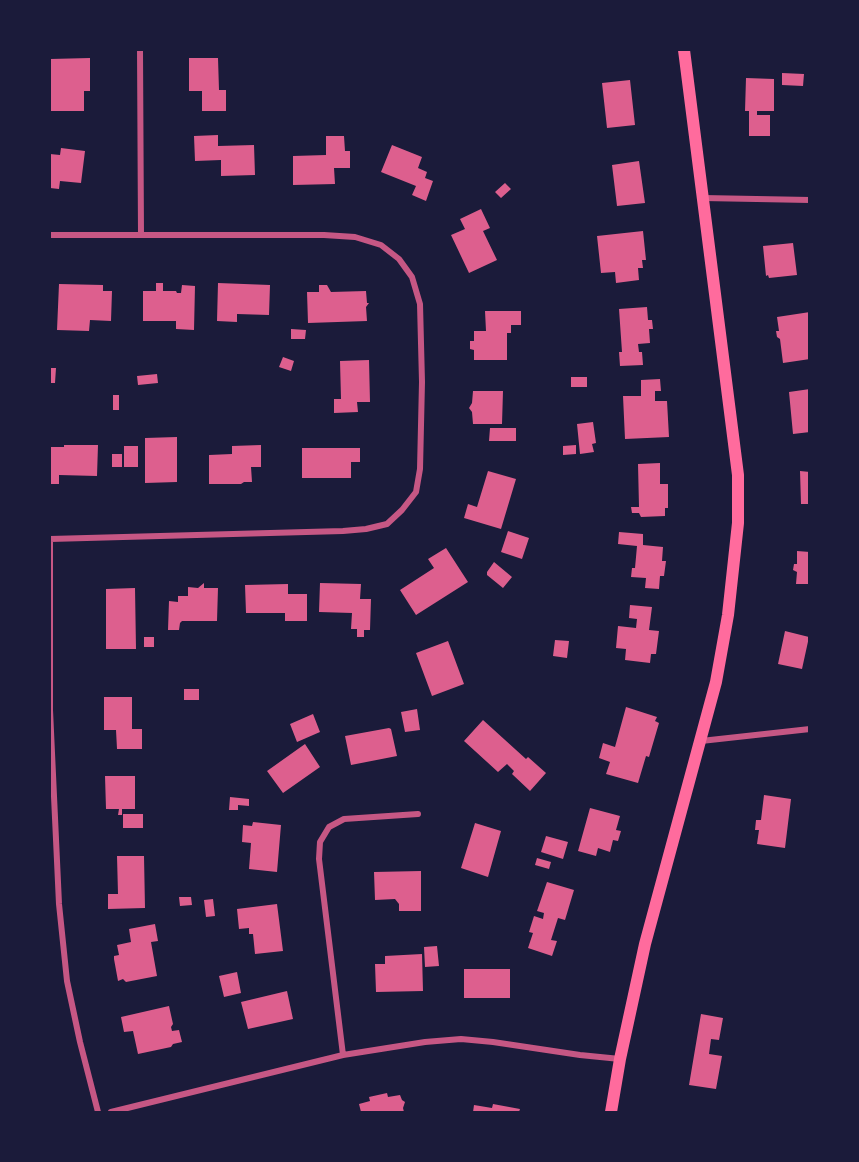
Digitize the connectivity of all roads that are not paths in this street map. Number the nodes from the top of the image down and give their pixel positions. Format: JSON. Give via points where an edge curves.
{"nodes":[{"id":1,"x":140,"y":50,"type":"edge"},
{"id":2,"x":684,"y":50,"type":"edge"},
{"id":3,"x":703,"y":198,"type":"junction"},
{"id":4,"x":810,"y":200,"type":"edge"},
{"id":5,"x":50,"y":235,"type":"edge"},
{"id":6,"x":141,"y":235,"type":"junction"},
{"id":7,"x":50,"y":539,"type":"edge"},
{"id":8,"x":810,"y":729,"type":"edge"},
{"id":9,"x":700,"y":741,"type":"junction"},
{"id":10,"x":418,"y":814,"type":"dead end"},
{"id":11,"x":343,"y":1055,"type":"junction"},
{"id":12,"x":620,"y":1059,"type":"junction"},
{"id":13,"x":98,"y":1113,"type":"edge"},
{"id":14,"x":111,"y":1113,"type":"edge"},
{"id":15,"x":611,"y":1113,"type":"edge"}],
"edges":[{"from":1,"to":6,"type":"street"},
{"from":2,"to":3,"type":"main road"},
{"from":3,"to":4,"type":"street"},
{"from":3,"to":9,"type":"main road","via":[[738,475],[738,523],[728,615]]},
{"from":5,"to":6,"type":"street"},
{"from":6,"to":7,"type":"street","via":[[355,237],[381,245],[399,259],[412,277],[420,304],[422,382],[416,492],[387,524],[366,529]]},
{"from":7,"to":13,"type":"street","via":[[50,710],[59,904],[67,981]]},
{"from":8,"to":9,"type":"street"},
{"from":9,"to":12,"type":"main road","via":[[645,944]]},
{"from":10,"to":11,"type":"street","via":[[344,819],[329,827],[320,842]]},
{"from":11,"to":12,"type":"street","via":[[461,1039]]},
{"from":11,"to":14,"type":"street"},
{"from":12,"to":15,"type":"main road"}]}
